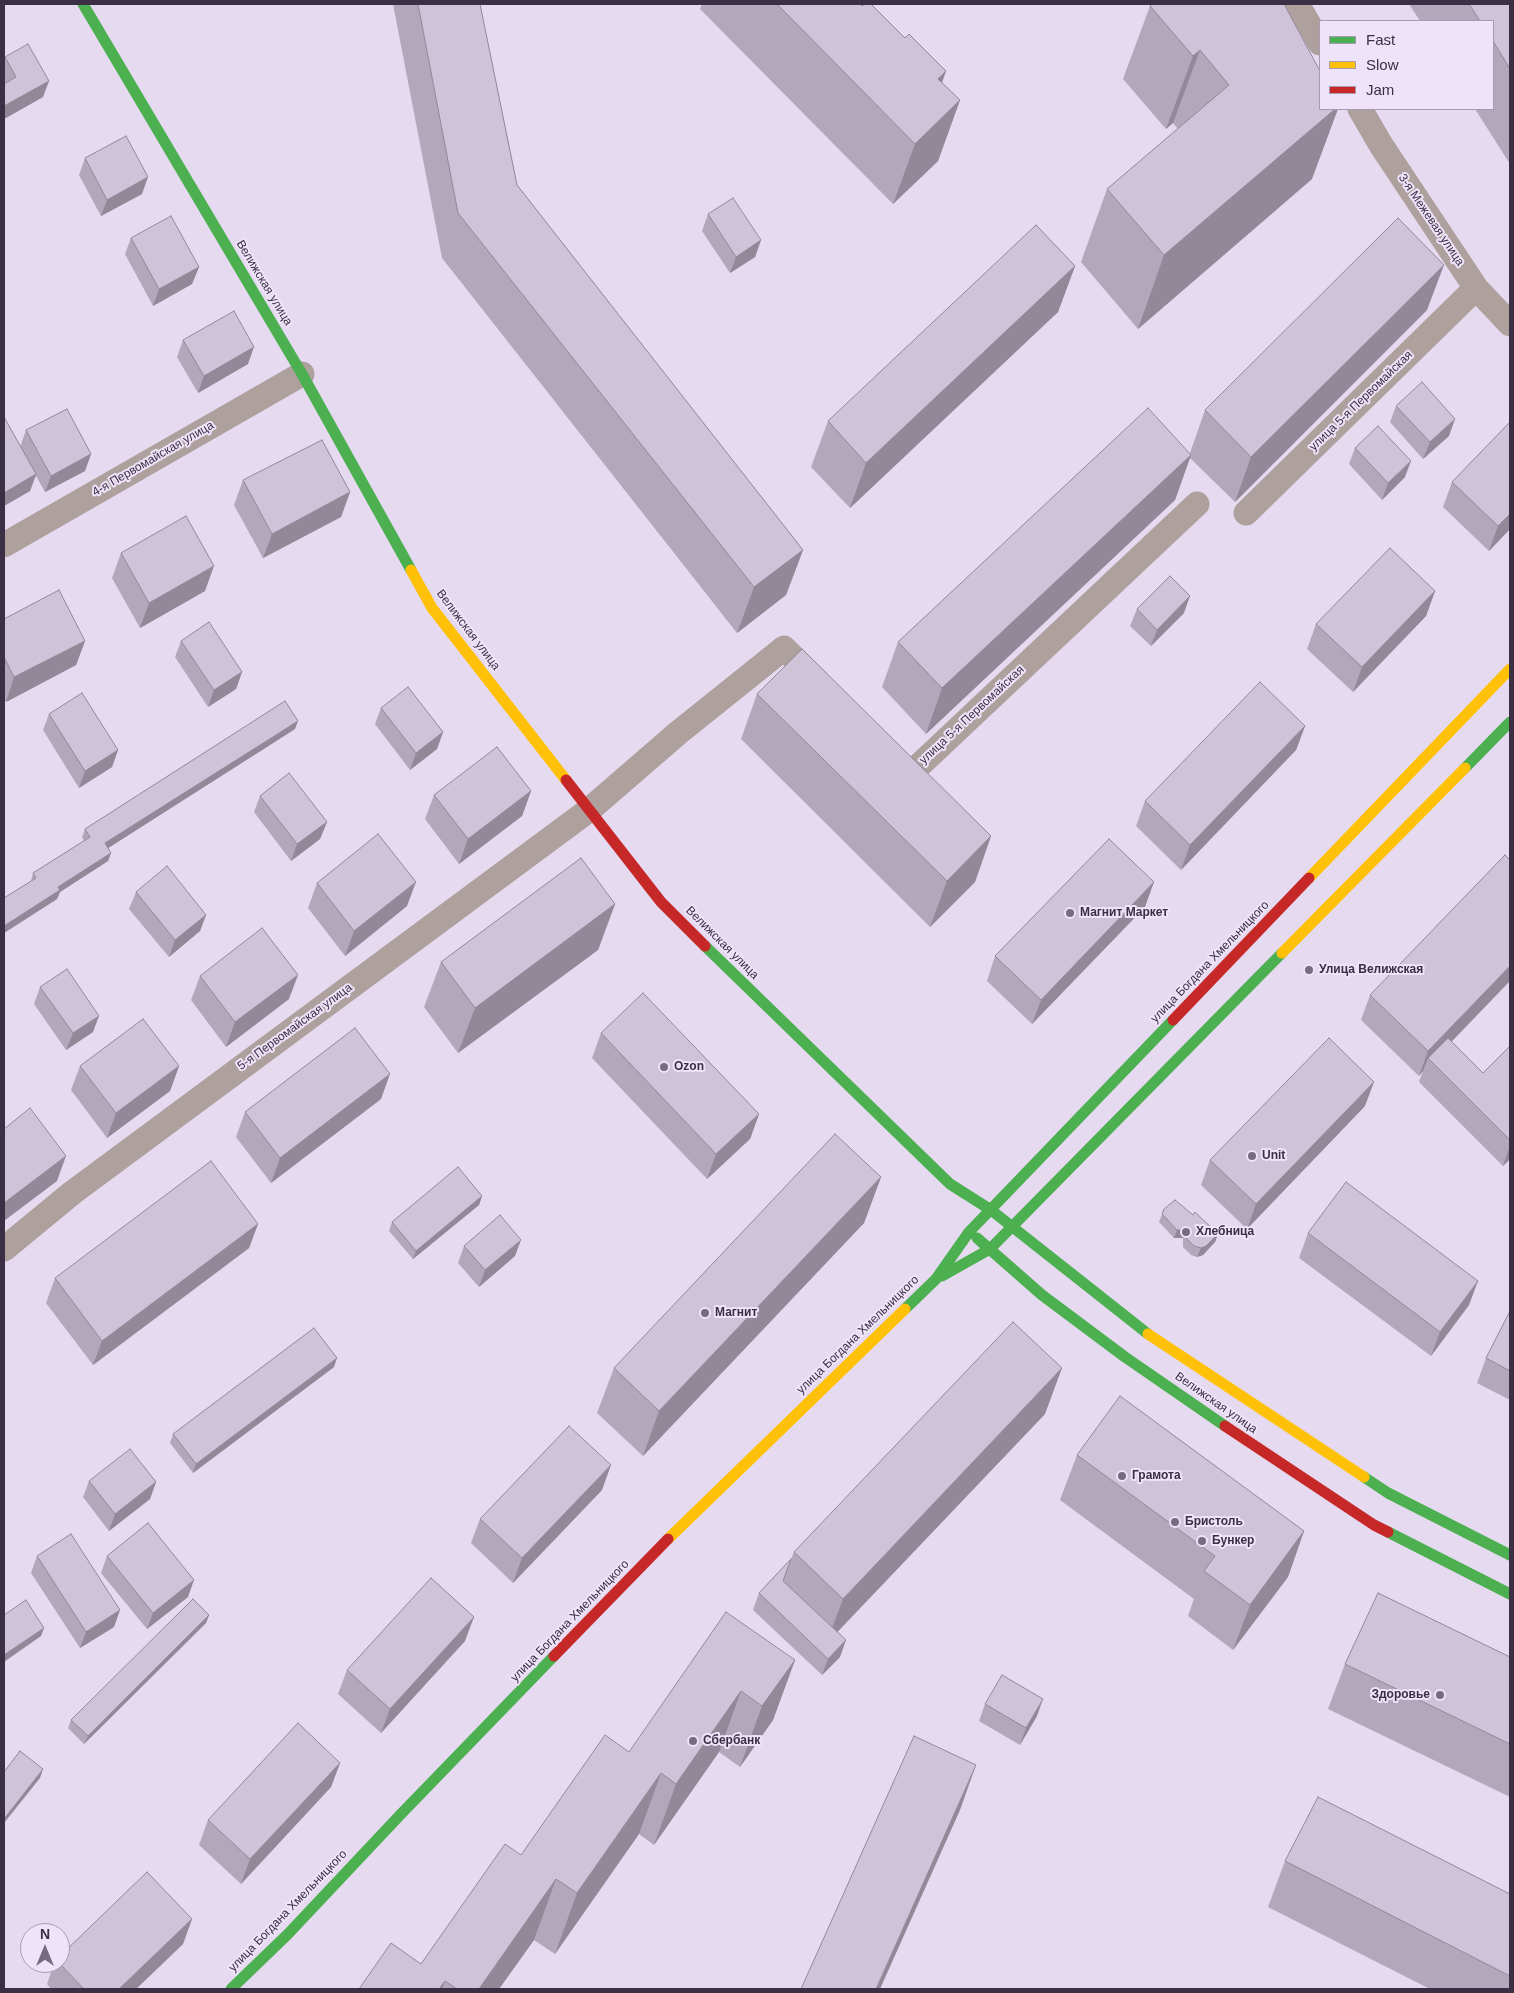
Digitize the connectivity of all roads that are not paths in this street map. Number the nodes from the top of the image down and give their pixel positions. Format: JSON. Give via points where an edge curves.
{"nodes":[{"id":1,"x":83,"y":4,"type":"edge"},
{"id":2,"x":1297,"y":4,"type":"edge"},
{"id":3,"x":1319,"y":41,"type":"edge"},
{"id":4,"x":1361,"y":110,"type":"edge"},
{"id":5,"x":1476,"y":288,"type":"junction"},
{"id":6,"x":1510,"y":324,"type":"edge"},
{"id":7,"x":302,"y":374,"type":"junction"},
{"id":8,"x":1197,"y":504,"type":"dead end"},
{"id":9,"x":1246,"y":513,"type":"dead end"},
{"id":10,"x":4,"y":545,"type":"edge"},
{"id":11,"x":1510,"y":670,"type":"edge"},
{"id":12,"x":832,"y":697,"type":"edge"},
{"id":13,"x":1510,"y":722,"type":"edge"},
{"id":14,"x":881,"y":747,"type":"edge"},
{"id":15,"x":589,"y":810,"type":"junction"},
{"id":16,"x":950,"y":1184,"type":"junction"},
{"id":17,"x":957,"y":1200,"type":"dead end"},
{"id":18,"x":991,"y":1210,"type":"junction"},
{"id":19,"x":963,"y":1216,"type":"dead end"},
{"id":20,"x":1012,"y":1227,"type":"junction"},
{"id":21,"x":969,"y":1232,"type":"junction"},
{"id":22,"x":4,"y":1248,"type":"edge"},
{"id":23,"x":990,"y":1249,"type":"junction"},
{"id":24,"x":936,"y":1279,"type":"junction"},
{"id":25,"x":1510,"y":1555,"type":"edge"},
{"id":26,"x":1510,"y":1594,"type":"edge"},
{"id":27,"x":231,"y":1989,"type":"edge"}],
"edges":[{"from":1,"to":7,"type":"main road","name":"Велижская улица"},
{"from":2,"to":3,"type":"street"},
{"from":4,"to":5,"type":"street","name":"3-я Межевая улица"},
{"from":5,"to":6,"type":"street","name":"3-я Межевая улица"},
{"from":5,"to":9,"type":"street","name":"улица 5-я Первомайская"},
{"from":7,"to":10,"type":"street","name":"4-я Первомайская улица"},
{"from":7,"to":15,"type":"main road","name":"Велижская улица","via":[[432,608]]},
{"from":8,"to":14,"type":"street","name":"улица 5-я Первомайская","via":[[909,775]]},
{"from":11,"to":18,"type":"main road","name":"улица Богдана Хмельницкого"},
{"from":12,"to":15,"type":"street","via":[[784,648]]},
{"from":13,"to":20,"type":"main road","name":"улица Богдана Хмельницкого"},
{"from":15,"to":16,"type":"main road","name":"Велижская улица","via":[[661,902]]},
{"from":15,"to":22,"type":"street","name":"5-я Первомайская улица","via":[[72,1192]]},
{"from":16,"to":17,"type":"main road","name":"Велижская улица"},
{"from":16,"to":18,"type":"main road","name":"Велижская улица"},
{"from":18,"to":20,"type":"main road","name":"Велижская улица"},
{"from":18,"to":21,"type":"main road","name":"улица Богдана Хмельницкого"},
{"from":19,"to":21,"type":"main road"},
{"from":20,"to":23,"type":"main road","name":"улица Богдана Хмельницкого"},
{"from":20,"to":25,"type":"main road","name":"Велижская улица","via":[[1177,1355],[1388,1493]]},
{"from":21,"to":23,"type":"main road","name":"Велижская улица"},
{"from":21,"to":24,"type":"main road","name":"улица Богдана Хмельницкого"},
{"from":23,"to":24,"type":"main road","name":"улица Богдана Хмельницкого"},
{"from":23,"to":26,"type":"main road","name":"Велижская улица","via":[[1042,1295],[1125,1357],[1260,1450],[1374,1525]]},
{"from":24,"to":27,"type":"main road","name":"улица Богдана Хмельницкого","via":[[668,1539],[288,1934]]}]}
